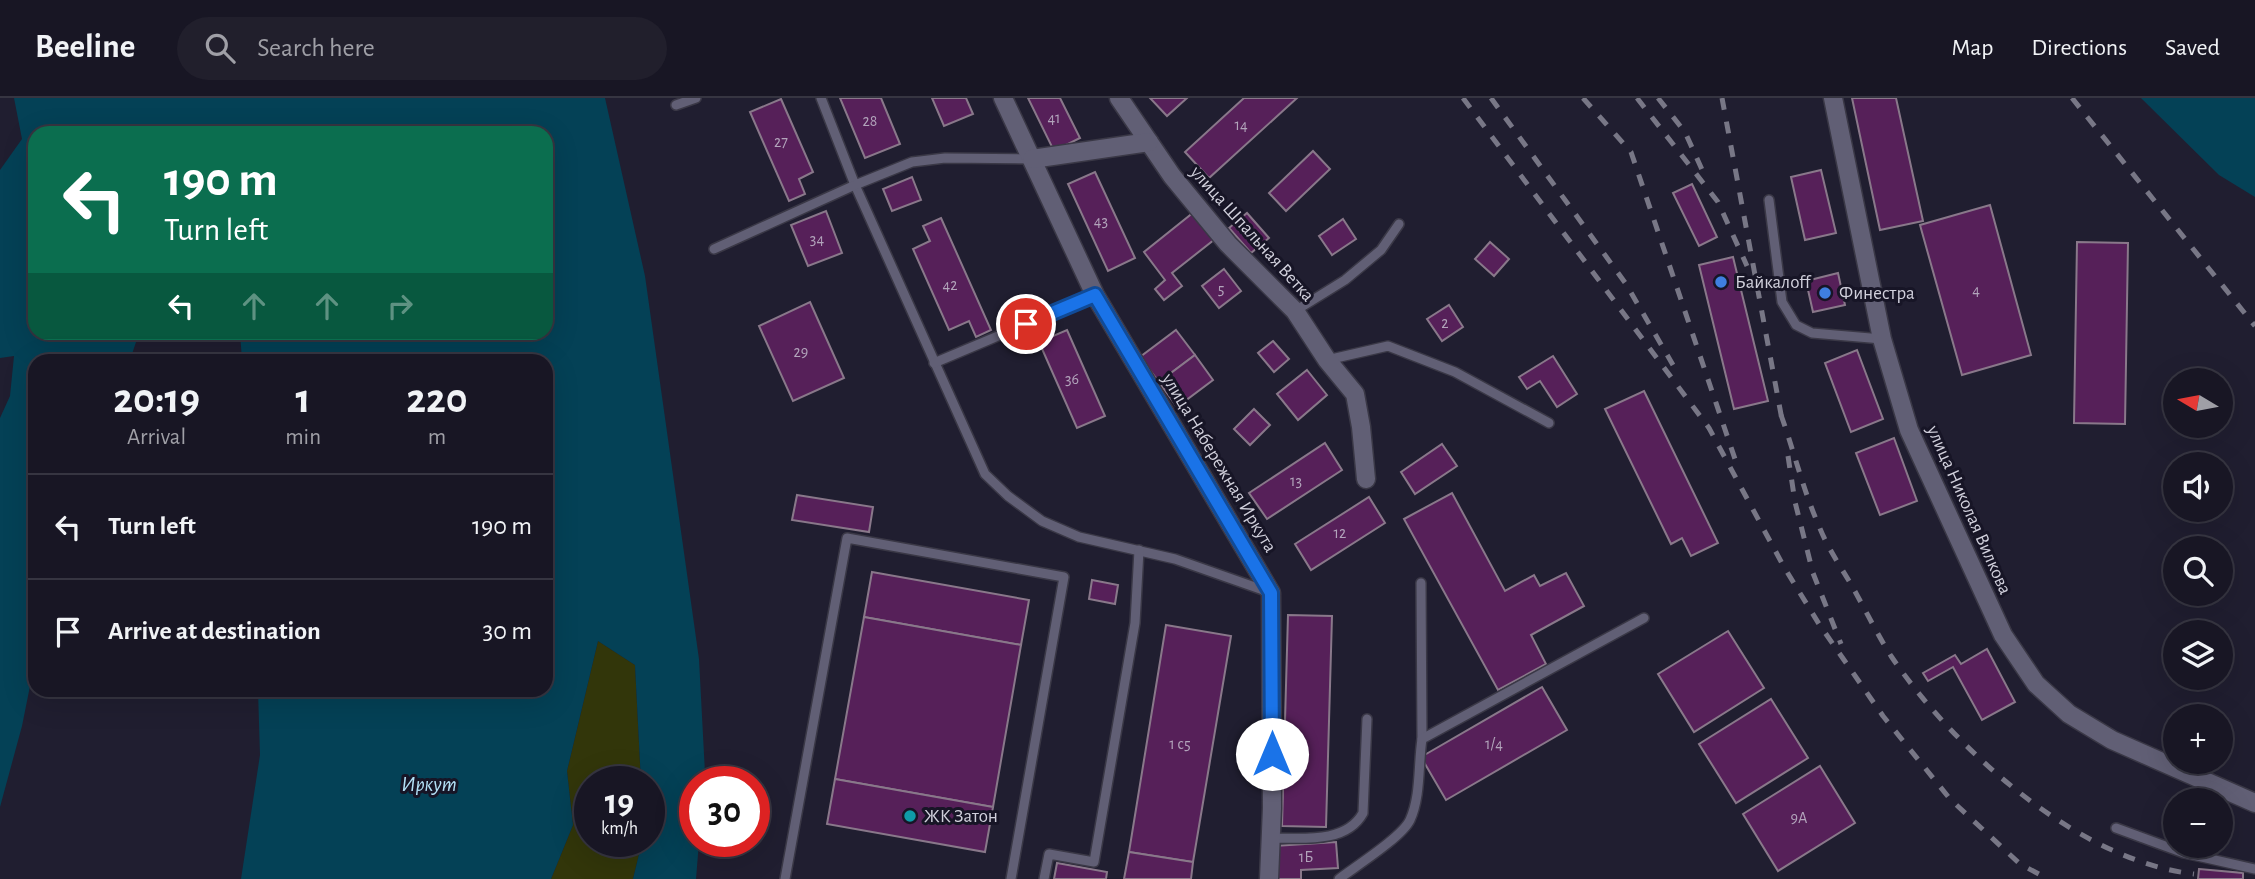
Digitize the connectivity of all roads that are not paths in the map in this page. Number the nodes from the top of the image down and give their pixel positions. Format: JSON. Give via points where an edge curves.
{"nodes":[{"id":1,"x":696,"y":98,"type":"edge"},
{"id":2,"x":821,"y":98,"type":"edge"},
{"id":3,"x":1003,"y":98,"type":"edge"},
{"id":4,"x":1119,"y":98,"type":"edge"},
{"id":5,"x":1833,"y":98,"type":"edge"},
{"id":6,"x":676,"y":105,"type":"dead end"},
{"id":7,"x":1149,"y":142,"type":"junction"},
{"id":8,"x":1032,"y":159,"type":"junction"},
{"id":9,"x":855,"y":185,"type":"junction"},
{"id":10,"x":1769,"y":200,"type":"dead end"},
{"id":11,"x":1399,"y":224,"type":"dead end"},
{"id":12,"x":714,"y":249,"type":"dead end"},
{"id":13,"x":1095,"y":295,"type":"junction"},
{"id":14,"x":1295,"y":312,"type":"junction"},
{"id":15,"x":1882,"y":339,"type":"junction"},
{"id":16,"x":1327,"y":360,"type":"junction"},
{"id":17,"x":934,"y":363,"type":"junction"},
{"id":18,"x":1549,"y":423,"type":"dead end"},
{"id":19,"x":1366,"y":480,"type":"dead end"},
{"id":20,"x":1139,"y":550,"type":"junction"},
{"id":21,"x":1421,"y":583,"type":"dead end"},
{"id":22,"x":1271,"y":593,"type":"junction"},
{"id":23,"x":1644,"y":618,"type":"dead end"},
{"id":24,"x":1367,"y":719,"type":"dead end"},
{"id":25,"x":1422,"y":739,"type":"junction"},
{"id":26,"x":2255,"y":803,"type":"edge"},
{"id":27,"x":2116,"y":828,"type":"dead end"},
{"id":28,"x":1270,"y":838,"type":"junction"},
{"id":29,"x":2255,"y":869,"type":"edge"},
{"id":30,"x":785,"y":879,"type":"edge"},
{"id":31,"x":1012,"y":879,"type":"edge"},
{"id":32,"x":1044,"y":879,"type":"edge"},
{"id":33,"x":1269,"y":879,"type":"edge"},
{"id":34,"x":1339,"y":879,"type":"edge"}],
"edges":[{"from":1,"to":6,"type":"lane"},
{"from":2,"to":9,"type":"lane"},
{"from":3,"to":8,"type":"street","name":"улица Набережная Иркута"},
{"from":4,"to":7,"type":"street","name":"улица Шпальная Ветка"},
{"from":5,"to":15,"type":"street","name":"улица Николая Вилкова"},
{"from":7,"to":8,"type":"street"},
{"from":7,"to":14,"type":"street","name":"улица Шпальная Ветка","via":[[1228,244]]},
{"from":8,"to":9,"type":"lane","via":[[912,162]]},
{"from":8,"to":13,"type":"street","name":"улица Набережная Иркута"},
{"from":9,"to":12,"type":"lane"},
{"from":9,"to":17,"type":"lane"},
{"from":10,"to":15,"type":"lane","via":[[1782,302],[1796,325],[1812,333]]},
{"from":11,"to":14,"type":"lane","via":[[1381,250]]},
{"from":13,"to":17,"type":"lane"},
{"from":13,"to":22,"type":"street","name":"улица Набережная Иркута"},
{"from":14,"to":16,"type":"street","name":"улица Шпальная Ветка"},
{"from":15,"to":26,"type":"street","name":"улица Николая Вилкова","via":[[1909,430],[2003,635],[2036,684],[2069,714],[2112,740]]},
{"from":16,"to":18,"type":"lane","via":[[1388,346],[1455,372]]},
{"from":16,"to":19,"type":"street","name":"улица Шпальная Ветка","via":[[1355,394]]},
{"from":17,"to":20,"type":"lane","via":[[985,474],[1008,496],[1042,521],[1079,537]]},
{"from":20,"to":22,"type":"lane"},
{"from":20,"to":32,"type":"lane","via":[[1135,623],[1094,862],[1049,854]]},
{"from":21,"to":25,"type":"lane"},
{"from":22,"to":28,"type":"street"},
{"from":23,"to":25,"type":"lane"},
{"from":24,"to":28,"type":"lane","via":[[1363,813],[1357,823],[1339,834]]},
{"from":25,"to":34,"type":"lane","via":[[1410,821]]},
{"from":27,"to":29,"type":"lane","via":[[2184,853]]},
{"from":28,"to":33,"type":"street"},
{"from":30,"to":31,"type":"lane","via":[[847,538],[1064,577]]}]}
